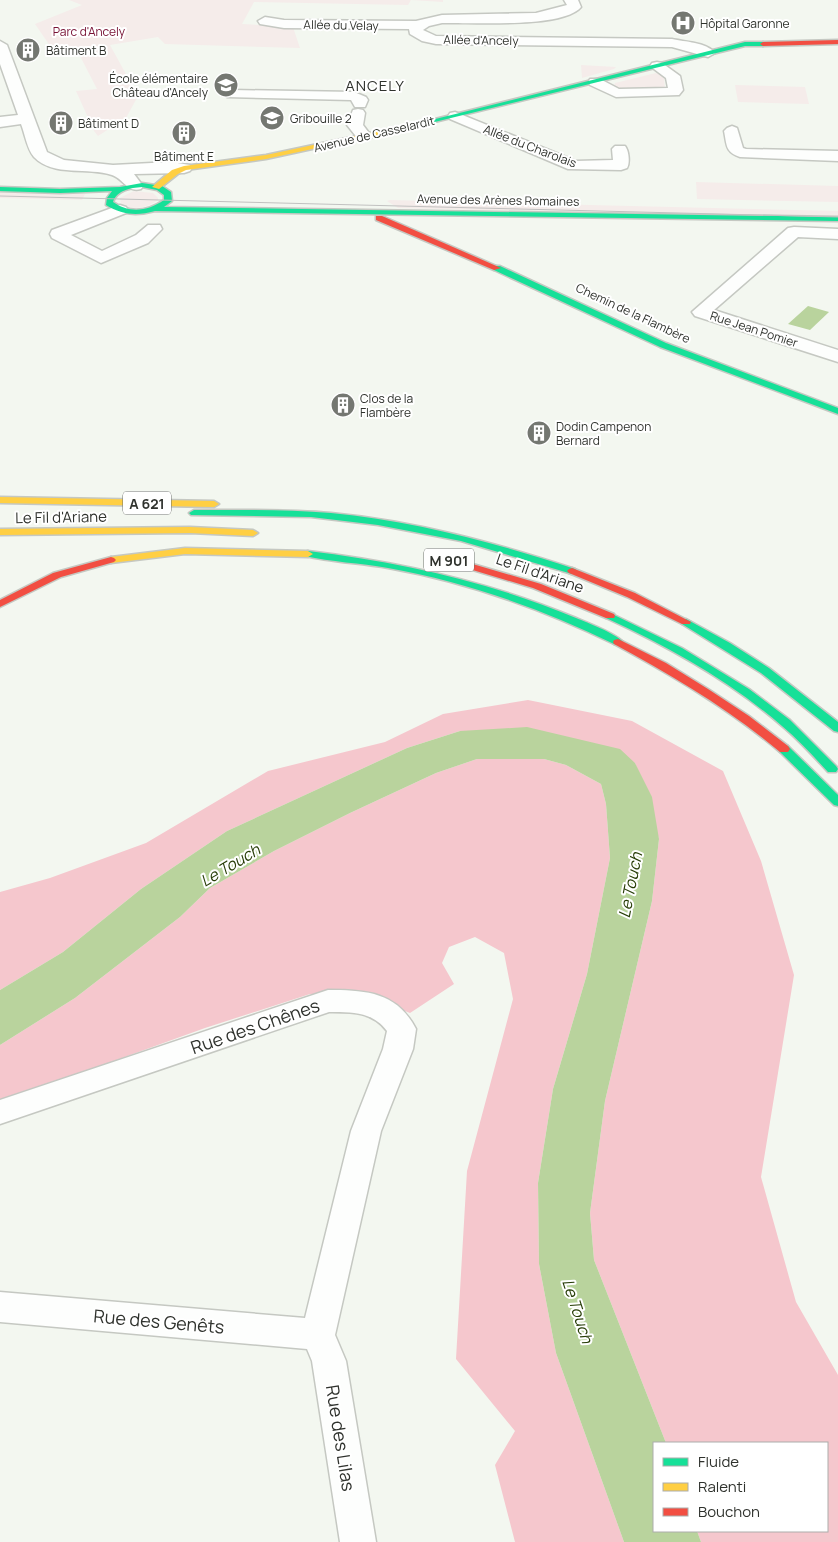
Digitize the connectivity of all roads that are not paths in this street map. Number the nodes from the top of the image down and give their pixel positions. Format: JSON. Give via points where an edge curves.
{"nodes":[{"id":1,"x":571,"y":0,"type":"edge"},
{"id":2,"x":265,"y":21,"type":"dead end"},
{"id":3,"x":418,"y":25,"type":"junction"},
{"id":4,"x":838,"y":42,"type":"edge"},
{"id":5,"x":662,"y":43,"type":"junction"},
{"id":6,"x":0,"y":45,"type":"edge"},
{"id":7,"x":708,"y":53,"type":"junction"},
{"id":8,"x":690,"y":57,"type":"junction"},
{"id":9,"x":657,"y":66,"type":"junction"},
{"id":10,"x":595,"y":82,"type":"junction"},
{"id":11,"x":232,"y":94,"type":"dead end"},
{"id":12,"x":455,"y":116,"type":"junction"},
{"id":13,"x":27,"y":119,"type":"junction"},
{"id":14,"x":0,"y":122,"type":"edge"},
{"id":15,"x":732,"y":131,"type":"dead end"},
{"id":16,"x":364,"y":137,"type":"junction"},
{"id":17,"x":620,"y":150,"type":"dead end"},
{"id":18,"x":838,"y":156,"type":"edge"},
{"id":19,"x":184,"y":168,"type":"junction"},
{"id":20,"x":112,"y":170,"type":"junction"},
{"id":21,"x":128,"y":187,"type":"junction"},
{"id":22,"x":0,"y":189,"type":"edge"},
{"id":23,"x":160,"y":189,"type":"junction"},
{"id":24,"x":184,"y":192,"type":"dead end"},
{"id":25,"x":0,"y":200,"type":"edge"},
{"id":26,"x":374,"y":200,"type":"dead end"},
{"id":27,"x":67,"y":202,"type":"dead end"},
{"id":28,"x":94,"y":204,"type":"dead end"},
{"id":29,"x":612,"y":204,"type":"dead end"},
{"id":30,"x":116,"y":208,"type":"junction"},
{"id":31,"x":157,"y":208,"type":"junction"},
{"id":32,"x":838,"y":210,"type":"edge"},
{"id":33,"x":366,"y":213,"type":"junction"},
{"id":34,"x":394,"y":213,"type":"junction"},
{"id":35,"x":838,"y":220,"type":"edge"},
{"id":36,"x":154,"y":229,"type":"dead end"},
{"id":37,"x":418,"y":234,"type":"junction"},
{"id":38,"x":838,"y":234,"type":"edge"},
{"id":39,"x":838,"y":356,"type":"edge"},
{"id":40,"x":838,"y":411,"type":"edge"},
{"id":41,"x":0,"y":500,"type":"edge"},
{"id":42,"x":292,"y":513,"type":"junction"},
{"id":43,"x":124,"y":514,"type":"dead end"},
{"id":44,"x":0,"y":532,"type":"edge"},
{"id":45,"x":269,"y":534,"type":"dead end"},
{"id":46,"x":444,"y":559,"type":"dead end"},
{"id":47,"x":0,"y":604,"type":"edge"},
{"id":48,"x":838,"y":728,"type":"edge"},
{"id":49,"x":838,"y":775,"type":"edge"},
{"id":50,"x":838,"y":802,"type":"edge"},
{"id":51,"x":0,"y":1112,"type":"edge"},
{"id":52,"x":0,"y":1307,"type":"edge"},
{"id":53,"x":318,"y":1335,"type":"junction"},
{"id":54,"x":358,"y":1542,"type":"edge"}],
"edges":[{"from":1,"to":3,"type":"street","name":"Allée d'Ancely","via":[[574,7],[558,13],[502,19],[432,20]]},
{"from":2,"to":3,"type":"street","name":"Allée du Velay","via":[[284,24]]},
{"from":3,"to":5,"type":"street","name":"Allée d'Ancely","via":[[415,32],[436,40]]},
{"from":4,"to":7,"type":"main road","name":"Avenue de Casselardit","via":[[753,44]]},
{"from":5,"to":7,"type":"street","name":"Allée d'Ancely","via":[[684,44]]},
{"from":5,"to":8,"type":"street","name":"Allée d'Ancely","via":[[677,47]]},
{"from":6,"to":13,"type":"street"},
{"from":7,"to":8,"type":"main road","name":"Avenue de Casselardit"},
{"from":8,"to":9,"type":"main road","name":"Avenue de Casselardit"},
{"from":9,"to":10,"type":"main road","name":"Avenue de Casselardit"},
{"from":9,"to":10,"type":"street","via":[[672,76],[674,92],[616,93]]},
{"from":10,"to":12,"type":"main road","name":"Avenue de Casselardit"},
{"from":11,"to":16,"type":"street","via":[[354,96],[361,100],[355,125]]},
{"from":12,"to":16,"type":"main road","name":"Avenue de Casselardit"},
{"from":12,"to":17,"type":"street","name":"Allée du Charolais","via":[[574,166],[621,165]]},
{"from":13,"to":14,"type":"street"},
{"from":13,"to":20,"type":"street","via":[[40,154],[46,160]]},
{"from":15,"to":18,"type":"street","via":[[736,151],[745,154]]},
{"from":16,"to":19,"type":"main road","name":"Avenue de Casselardit"},
{"from":19,"to":20,"type":"street"},
{"from":19,"to":23,"type":"main road","name":"Avenue de Casselardit","via":[[174,172]]},
{"from":20,"to":21,"type":"street","via":[[131,178]]},
{"from":21,"to":22,"type":"main road","via":[[60,191]]},
{"from":21,"to":23,"type":"main road"},
{"from":21,"to":30,"type":"main road","via":[[110,196],[109,203]]},
{"from":23,"to":24,"type":"main road"},
{"from":23,"to":31,"type":"main road","via":[[170,198]]},
{"from":25,"to":27,"type":"main road"},
{"from":26,"to":34,"type":"main road","name":"Chemin de la Flambère"},
{"from":28,"to":30,"type":"main road"},
{"from":29,"to":32,"type":"main road"},
{"from":30,"to":31,"type":"main road","name":"Avenue des Arènes Romaines","via":[[141,212]]},
{"from":30,"to":36,"type":"street","via":[[58,234],[101,258],[142,239]]},
{"from":31,"to":33,"type":"main road","name":"Avenue des Arènes Romaines"},
{"from":33,"to":34,"type":"main road","name":"Avenue des Arènes Romaines"},
{"from":33,"to":37,"type":"main road","name":"Chemin de la Flambère"},
{"from":34,"to":35,"type":"main road","name":"Avenue des Arènes Romaines"},
{"from":34,"to":37,"type":"main road","name":"Chemin de la Flambère"},
{"from":37,"to":40,"type":"main road","name":"Chemin de la Flambère","via":[[538,285],[663,345]]},
{"from":38,"to":39,"type":"street","name":"Rue Jean Pomier","via":[[794,232],[701,312]]},
{"from":41,"to":42,"type":"main road","number":"A 621","via":[[263,506]]},
{"from":42,"to":43,"type":"main road","name":"Le Fil d'Ariane","number":"M 901"},
{"from":42,"to":48,"type":"main road","name":"Le Fil d'Ariane","number":"M 901","via":[[416,528],[501,548],[591,578],[665,611],[734,648],[806,700]]},
{"from":44,"to":45,"type":"main road","name":"Le Fil d'Ariane","via":[[190,530]]},
{"from":46,"to":49,"type":"main road","name":"Le Fil d'Ariane","number":"M 901","via":[[506,575],[574,599],[649,634],[719,674],[789,726]]},
{"from":47,"to":50,"type":"main road","number":"M 901","via":[[65,573],[135,556],[180,551],[319,554],[386,564],[469,584],[599,632],[740,714],[804,767]]},
{"from":51,"to":53,"type":"street","name":"Rue des Chênes","via":[[328,1001],[361,1002],[383,1008],[402,1029],[398,1049],[366,1131]]},
{"from":52,"to":53,"type":"street","name":"Rue des Genêts"},
{"from":53,"to":54,"type":"street","name":"Rue des Lilas","via":[[329,1361]]}]}
